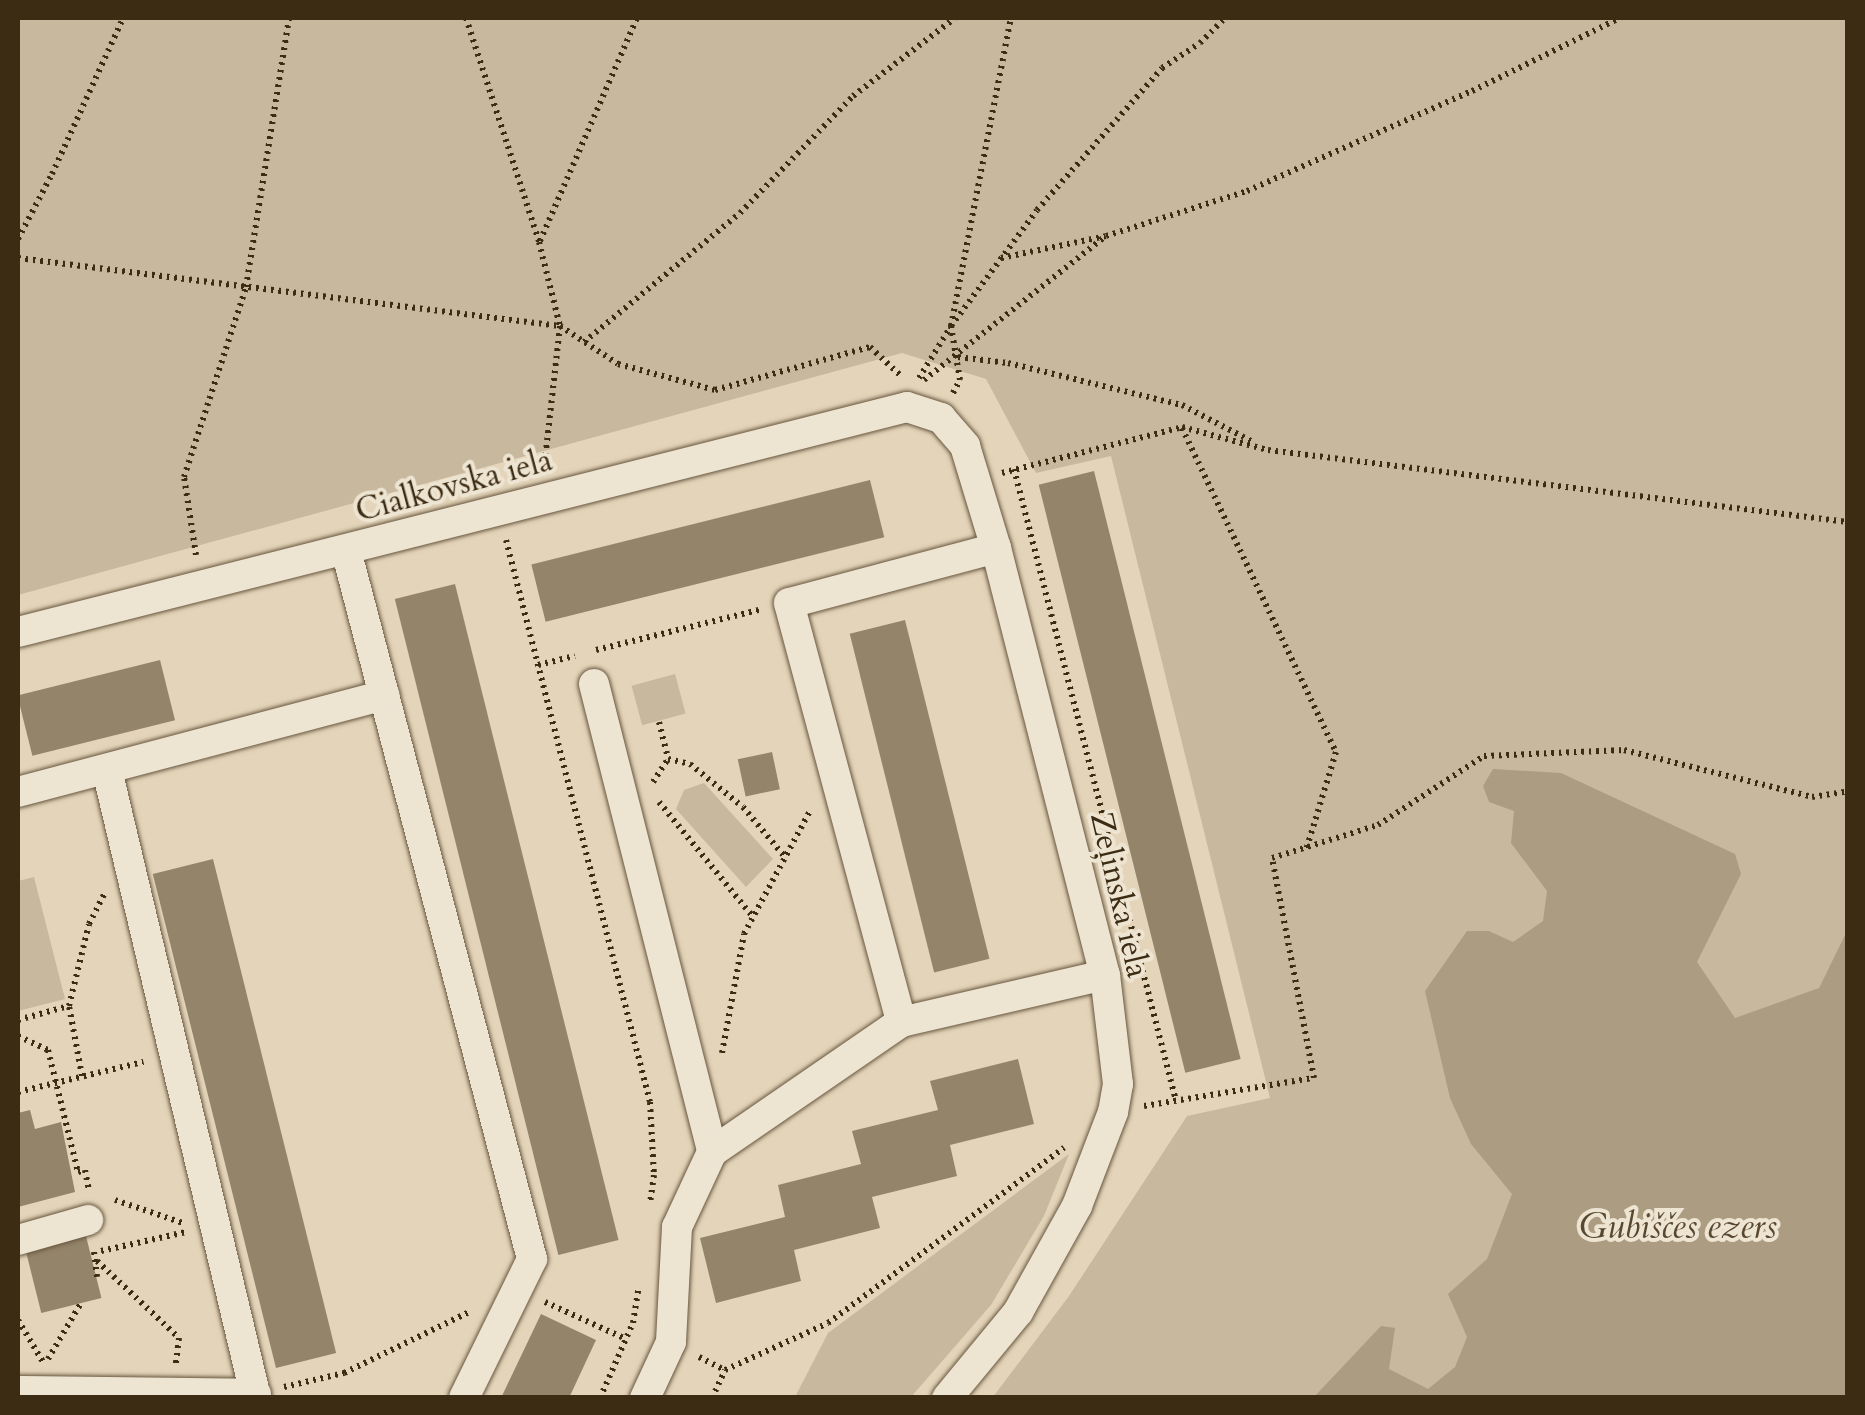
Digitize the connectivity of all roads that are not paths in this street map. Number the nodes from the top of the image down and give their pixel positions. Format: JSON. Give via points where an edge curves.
{"nodes":[{"id":1,"x":910,"y":398,"type":"joint"},
{"id":2,"x":996,"y":548,"type":"junction"},
{"id":3,"x":346,"y":550,"type":"junction"},
{"id":4,"x":18,"y":632,"type":"edge"},
{"id":5,"x":594,"y":684,"type":"dead end"},
{"id":6,"x":384,"y":694,"type":"junction"},
{"id":7,"x":107,"y":770,"type":"junction"},
{"id":8,"x":18,"y":792,"type":"edge"},
{"id":9,"x":1105,"y":975,"type":"junction"},
{"id":10,"x":901,"y":1022,"type":"junction"},
{"id":11,"x":712,"y":1152,"type":"junction"},
{"id":12,"x":88,"y":1206,"type":"road end"},
{"id":13,"x":18,"y":1240,"type":"edge"},
{"id":14,"x":18,"y":1391,"type":"edge"},
{"id":15,"x":256,"y":1396,"type":"edge"},
{"id":16,"x":464,"y":1398,"type":"edge"},
{"id":17,"x":645,"y":1398,"type":"edge"},
{"id":18,"x":948,"y":1398,"type":"edge"}],
"edges":[{"from":1,"to":2,"type":"street","name":"Zeļinska iela","via":[[966,446]]},
{"from":1,"to":3,"type":"street","name":"Cialkovska iela"},
{"from":2,"to":9,"type":"street","name":"Zeļinska iela"},
{"from":2,"to":10,"type":"street","via":[[789,602]]},
{"from":3,"to":4,"type":"street","name":"Cialkovska iela"},
{"from":3,"to":6,"type":"street"},
{"from":5,"to":11,"type":"street"},
{"from":6,"to":7,"type":"street"},
{"from":6,"to":16,"type":"street","via":[[532,1259]]},
{"from":7,"to":8,"type":"street"},
{"from":7,"to":15,"type":"street"},
{"from":9,"to":10,"type":"street"},
{"from":9,"to":18,"type":"street","name":"Zeļinska iela","via":[[1118,1084],[1113,1112],[1077,1206],[1018,1312]]},
{"from":10,"to":11,"type":"street"},
{"from":11,"to":17,"type":"street","via":[[678,1227],[671,1342]]},
{"from":12,"to":13,"type":"street"},
{"from":14,"to":15,"type":"street"}]}
